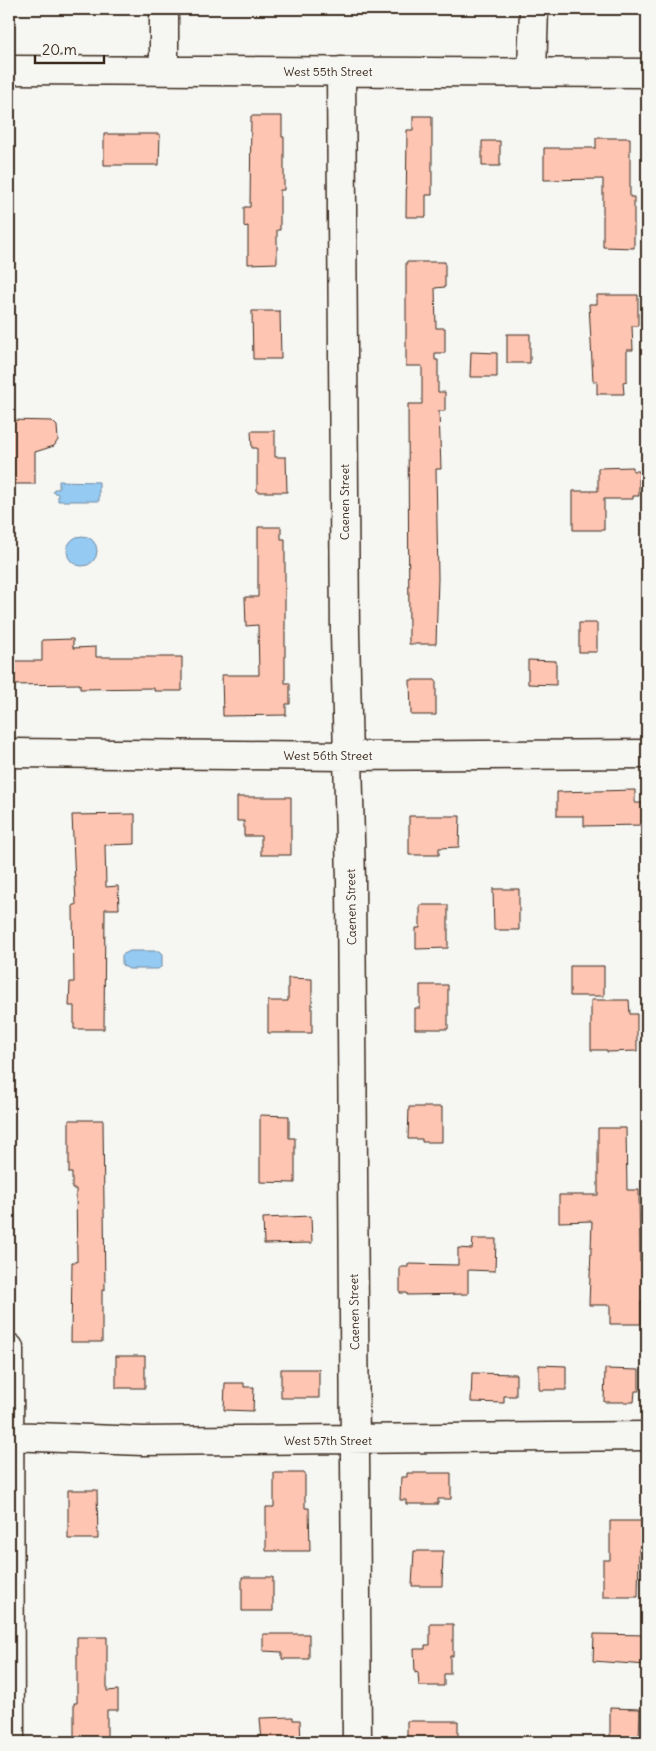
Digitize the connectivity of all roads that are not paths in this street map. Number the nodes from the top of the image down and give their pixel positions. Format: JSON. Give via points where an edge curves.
{"nodes":[{"id":1,"x":164,"y":9,"type":"edge"},
{"id":2,"x":534,"y":9,"type":"edge"},
{"id":3,"x":9,"y":70,"type":"edge"},
{"id":4,"x":164,"y":70,"type":"junction"},
{"id":5,"x":341,"y":71,"type":"junction"},
{"id":6,"x":532,"y":72,"type":"junction"},
{"id":7,"x":647,"y":73,"type":"edge"},
{"id":8,"x":9,"y":753,"type":"edge"},
{"id":9,"x":647,"y":754,"type":"edge"},
{"id":10,"x":347,"y":756,"type":"junction"},
{"id":11,"x":9,"y":1348,"type":"edge"},
{"id":12,"x":9,"y":1436,"type":"edge"},
{"id":13,"x":647,"y":1436,"type":"edge"},
{"id":14,"x":356,"y":1440,"type":"junction"},
{"id":15,"x":10,"y":1742,"type":"edge"},
{"id":16,"x":357,"y":1742,"type":"edge"}],
"edges":[{"from":1,"to":4,"type":"street"},
{"from":2,"to":6,"type":"street"},
{"from":3,"to":4,"type":"street","name":"West 55th Street"},
{"from":4,"to":5,"type":"street","name":"West 55th Street"},
{"from":5,"to":6,"type":"street","name":"West 55th Street"},
{"from":5,"to":10,"type":"street","name":"Caenen Street"},
{"from":6,"to":7,"type":"street","name":"West 55th Street"},
{"from":8,"to":10,"type":"street","name":"West 56th Street"},
{"from":9,"to":10,"type":"street","name":"West 56th Street"},
{"from":10,"to":14,"type":"street","name":"Caenen Street"},
{"from":11,"to":12,"type":"street"},
{"from":12,"to":14,"type":"street","name":"West 57th Street","via":[[143,1442]]},
{"from":12,"to":15,"type":"street"},
{"from":13,"to":14,"type":"street","name":"West 57th Street"},
{"from":14,"to":16,"type":"street","name":"Caenen Street"}]}
